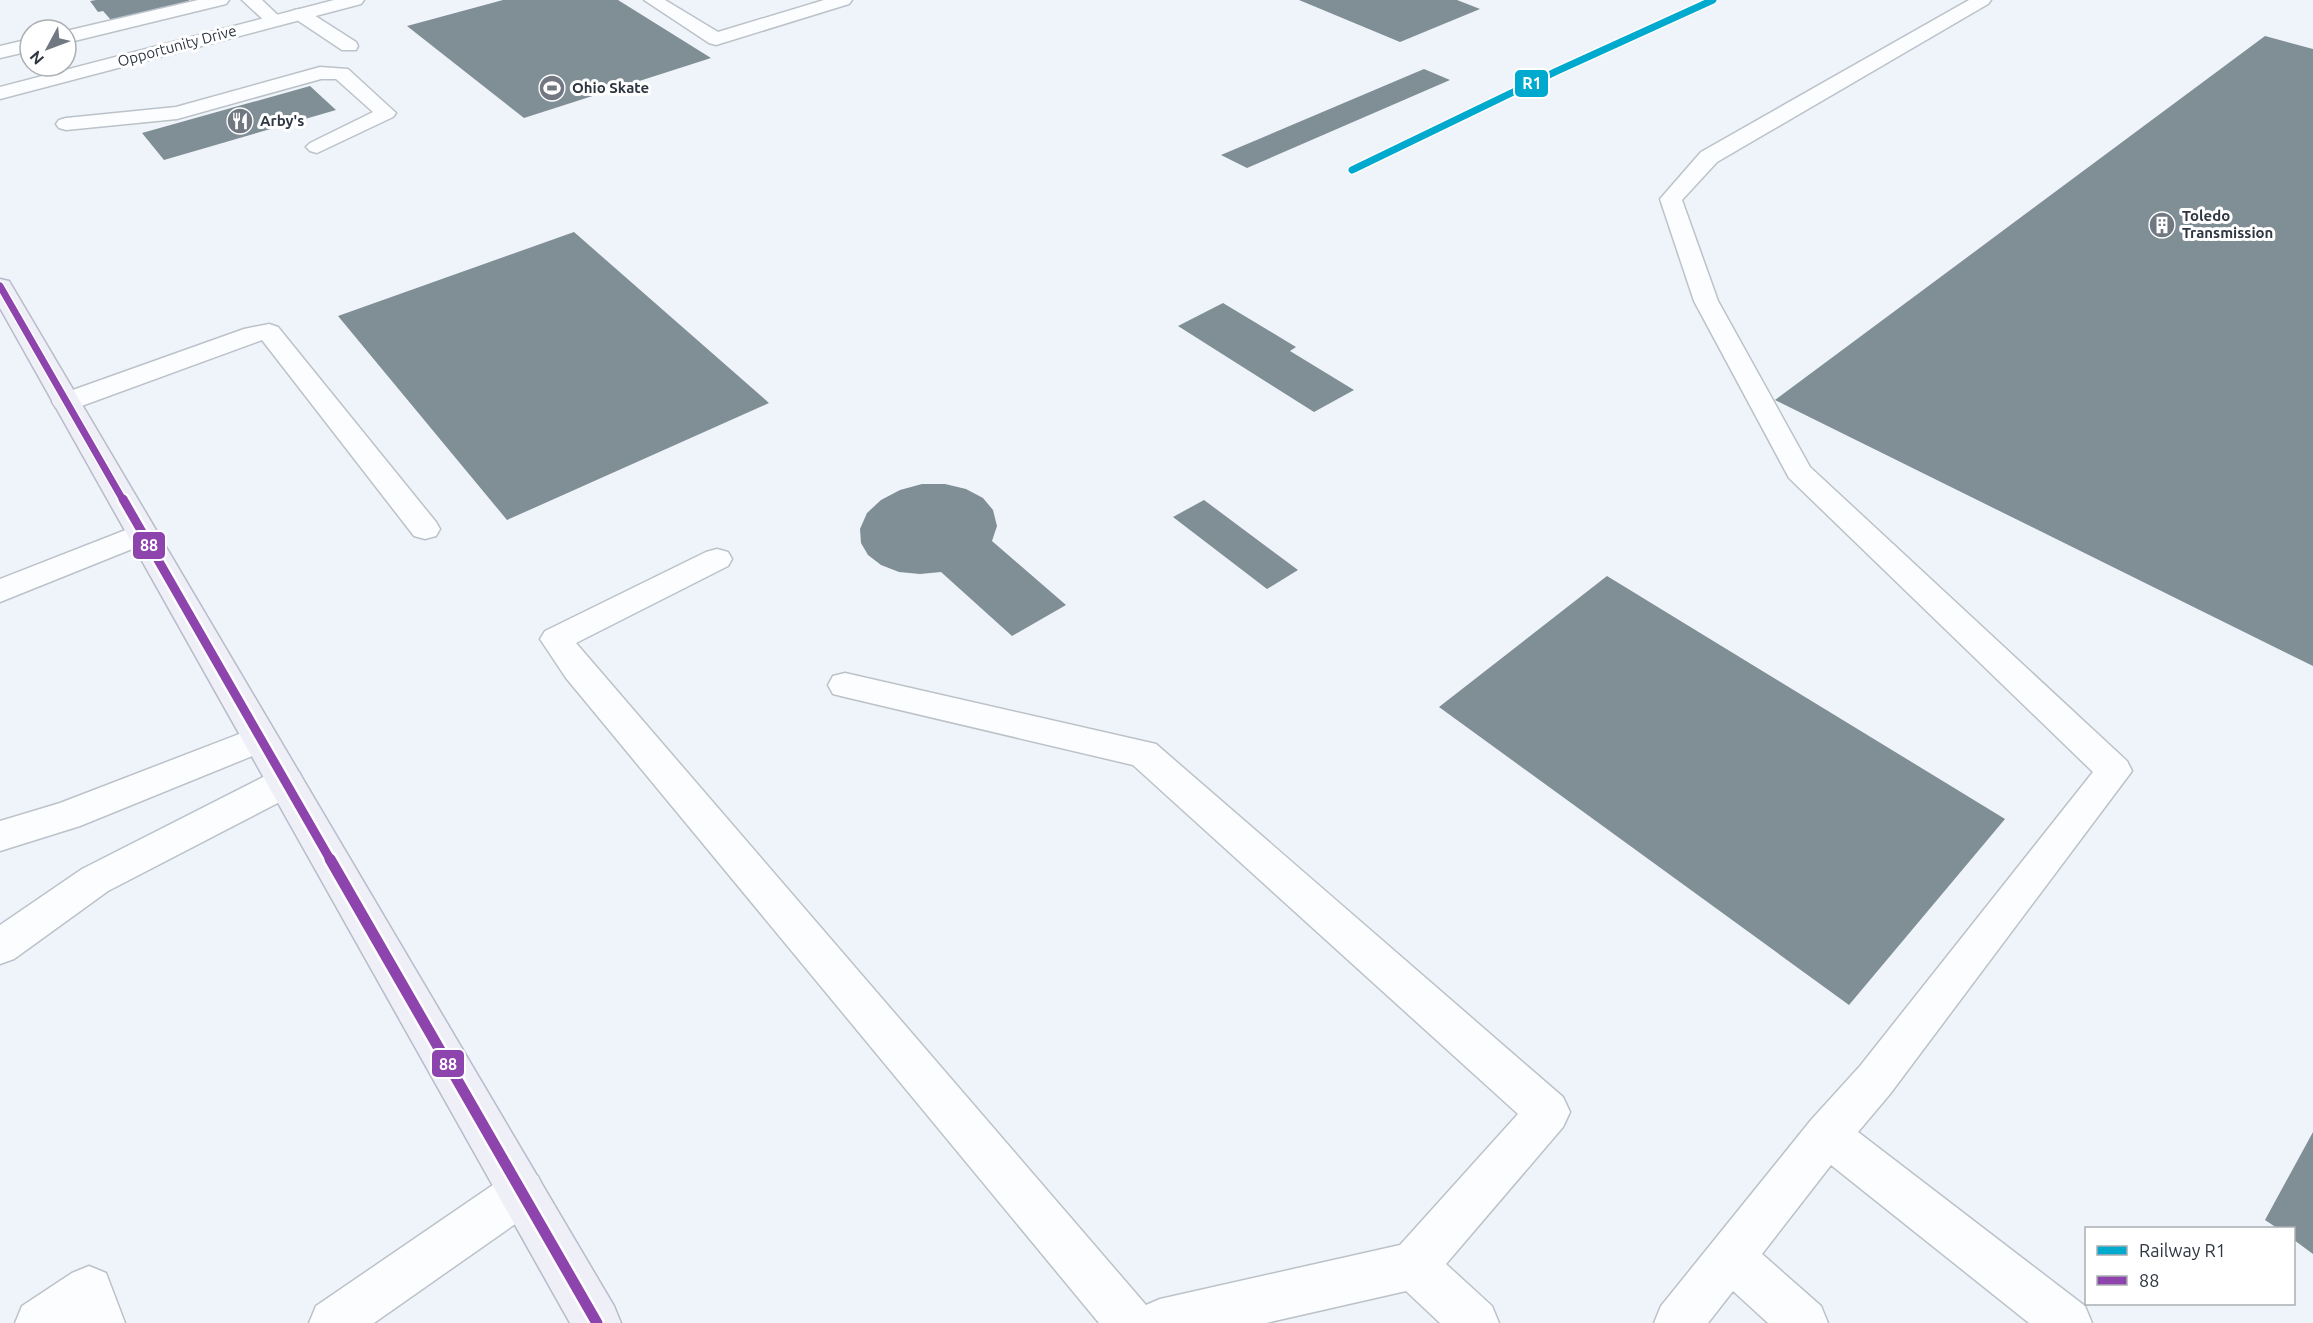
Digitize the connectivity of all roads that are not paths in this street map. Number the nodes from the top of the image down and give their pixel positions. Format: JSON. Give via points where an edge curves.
{"nodes":[{"id":1,"x":251,"y":0,"type":"edge"},
{"id":2,"x":355,"y":0,"type":"edge"},
{"id":3,"x":653,"y":0,"type":"edge"},
{"id":4,"x":843,"y":0,"type":"edge"},
{"id":5,"x":1982,"y":0,"type":"edge"},
{"id":6,"x":215,"y":1,"type":"edge"},
{"id":7,"x":300,"y":14,"type":"junction"},
{"id":8,"x":274,"y":21,"type":"junction"},
{"id":9,"x":78,"y":34,"type":"edge"},
{"id":10,"x":349,"y":46,"type":"dead end"},
{"id":11,"x":18,"y":48,"type":"edge"},
{"id":12,"x":0,"y":52,"type":"edge"},
{"id":13,"x":0,"y":93,"type":"edge"},
{"id":14,"x":66,"y":124,"type":"dead end"},
{"id":15,"x":317,"y":147,"type":"dead end"},
{"id":16,"x":0,"y":286,"type":"edge"},
{"id":17,"x":66,"y":402,"type":"junction"},
{"id":18,"x":425,"y":529,"type":"dead end"},
{"id":19,"x":141,"y":534,"type":"junction"},
{"id":20,"x":717,"y":559,"type":"dead end"},
{"id":21,"x":0,"y":591,"type":"edge"},
{"id":22,"x":844,"y":684,"type":"dead end"},
{"id":23,"x":260,"y":739,"type":"junction"},
{"id":24,"x":286,"y":782,"type":"junction"},
{"id":25,"x":0,"y":836,"type":"edge"},
{"id":26,"x":0,"y":947,"type":"edge"},
{"id":27,"x":1827,"y":1135,"type":"junction"},
{"id":28,"x":522,"y":1192,"type":"junction"},
{"id":29,"x":1730,"y":1257,"type":"junction"},
{"id":30,"x":1413,"y":1266,"type":"junction"},
{"id":31,"x":39,"y":1323,"type":"edge"},
{"id":32,"x":101,"y":1323,"type":"edge"},
{"id":33,"x":333,"y":1323,"type":"edge"},
{"id":34,"x":597,"y":1323,"type":"edge"},
{"id":35,"x":1130,"y":1323,"type":"edge"},
{"id":36,"x":1160,"y":1323,"type":"edge"},
{"id":37,"x":1475,"y":1323,"type":"edge"},
{"id":38,"x":1678,"y":1323,"type":"edge"},
{"id":39,"x":1804,"y":1323,"type":"edge"},
{"id":40,"x":2068,"y":1323,"type":"edge"}],
"edges":[{"from":1,"to":8,"type":"street"},
{"from":2,"to":7,"type":"street","name":"Opportunity Drive"},
{"from":3,"to":4,"type":"street","via":[[716,39]]},
{"from":5,"to":27,"type":"street","via":[[1709,157],[1671,199],[1706,301],[1799,472],[2114,771],[1875,1080]]},
{"from":6,"to":9,"type":"street"},
{"from":7,"to":8,"type":"street","name":"Opportunity Drive"},
{"from":7,"to":10,"type":"street"},
{"from":8,"to":13,"type":"street","name":"Opportunity Drive"},
{"from":11,"to":12,"type":"street"},
{"from":14,"to":15,"type":"street","via":[[177,113],[320,73],[341,73],[386,113]]},
{"from":16,"to":17,"type":"main road"},
{"from":17,"to":18,"type":"street","via":[[253,334],[269,332]]},
{"from":17,"to":19,"type":"main road"},
{"from":19,"to":21,"type":"street"},
{"from":19,"to":23,"type":"main road"},
{"from":20,"to":35,"type":"street","via":[[556,639]]},
{"from":22,"to":30,"type":"street","via":[[1144,754],[1548,1112]]},
{"from":23,"to":24,"type":"main road"},
{"from":23,"to":25,"type":"street","via":[[67,816]]},
{"from":24,"to":26,"type":"street","via":[[95,880]]},
{"from":24,"to":28,"type":"main road"},
{"from":27,"to":29,"type":"street"},
{"from":27,"to":40,"type":"street"},
{"from":28,"to":33,"type":"street"},
{"from":28,"to":34,"type":"main road"},
{"from":29,"to":38,"type":"street"},
{"from":29,"to":39,"type":"street"},
{"from":30,"to":36,"type":"street"},
{"from":30,"to":37,"type":"street"},
{"from":31,"to":32,"type":"street","via":[[89,1290]]}]}
